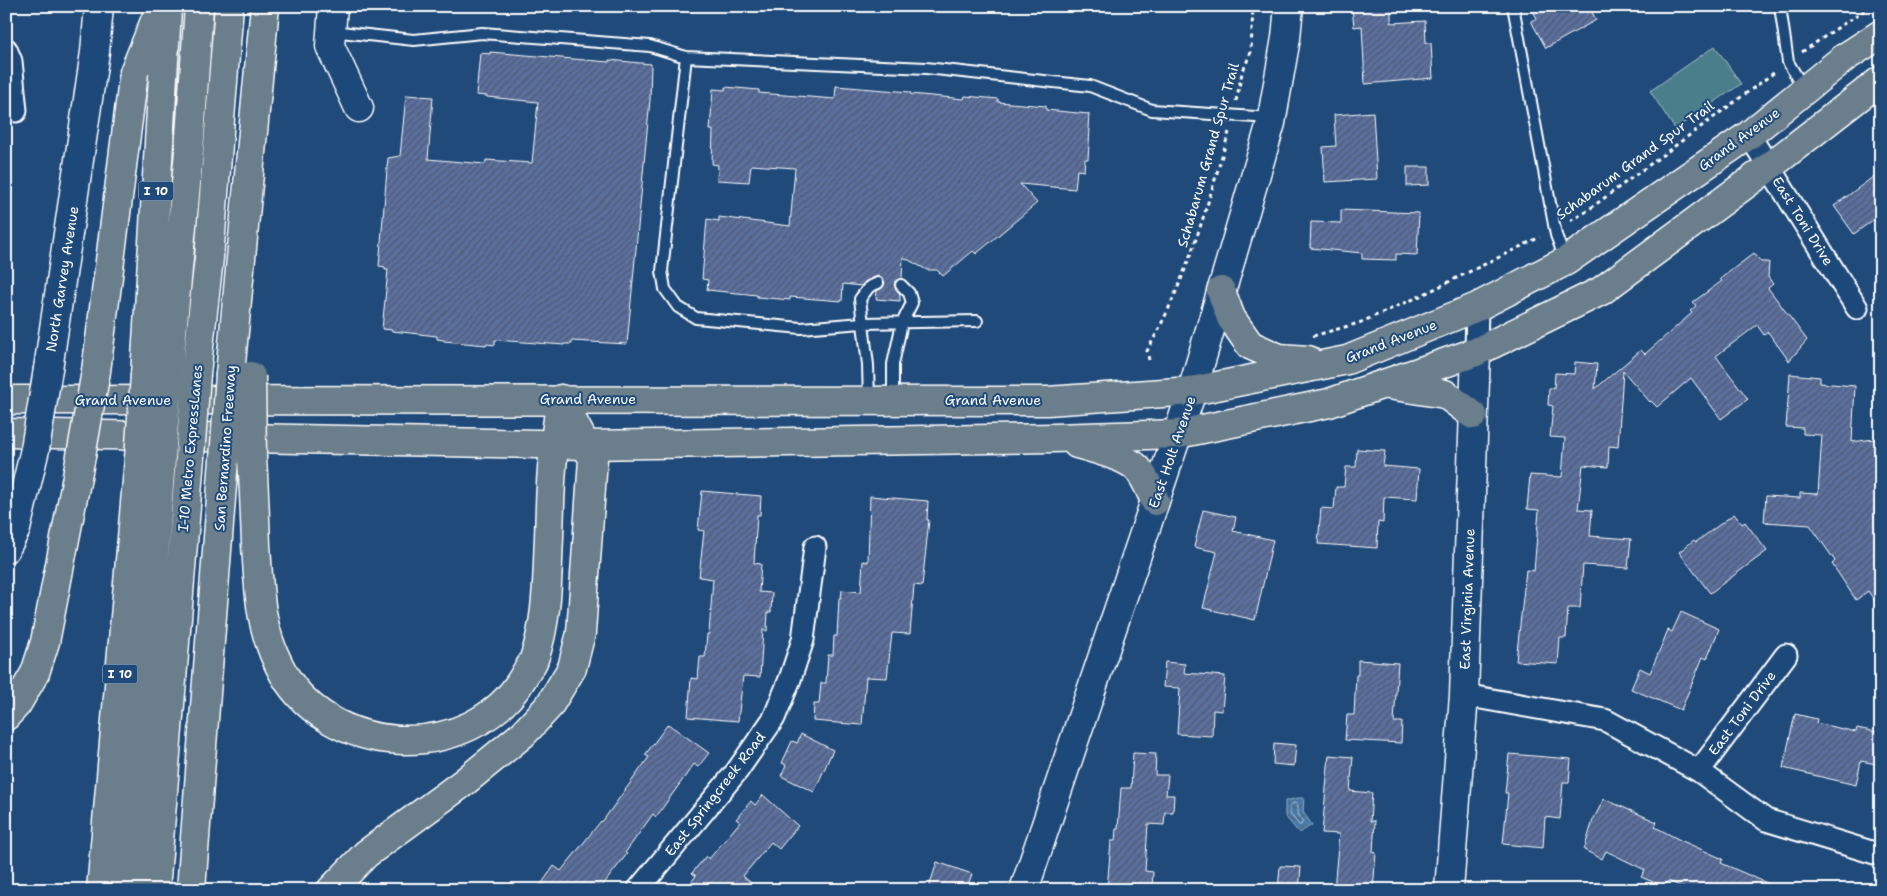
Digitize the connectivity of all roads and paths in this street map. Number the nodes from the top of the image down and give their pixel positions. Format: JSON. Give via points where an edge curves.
{"nodes":[{"id":1,"x":99,"y":6,"type":"edge"},
{"id":2,"x":161,"y":6,"type":"edge"},
{"id":3,"x":167,"y":6,"type":"edge"},
{"id":4,"x":199,"y":6,"type":"edge"},
{"id":5,"x":230,"y":6,"type":"edge"},
{"id":6,"x":265,"y":6,"type":"edge"},
{"id":7,"x":1253,"y":6,"type":"edge"},
{"id":8,"x":1290,"y":6,"type":"edge"},
{"id":9,"x":1513,"y":6,"type":"edge"},
{"id":10,"x":1780,"y":6,"type":"edge"},
{"id":11,"x":1870,"y":6,"type":"edge"},
{"id":12,"x":332,"y":19,"type":"edge"},
{"id":13,"x":1881,"y":34,"type":"edge"},
{"id":14,"x":6,"y":49,"type":"edge"},
{"id":15,"x":686,"y":57,"type":"junction"},
{"id":16,"x":1788,"y":62,"type":"junction"},
{"id":17,"x":1881,"y":80,"type":"edge"},
{"id":18,"x":1804,"y":90,"type":"junction"},
{"id":19,"x":359,"y":108,"type":"dead end"},
{"id":20,"x":16,"y":111,"type":"dead end"},
{"id":21,"x":1233,"y":115,"type":"junction"},
{"id":22,"x":1271,"y":118,"type":"junction"},
{"id":23,"x":1749,"y":135,"type":"junction"},
{"id":24,"x":1769,"y":167,"type":"junction"},
{"id":25,"x":1555,"y":230,"type":"junction"},
{"id":26,"x":1566,"y":260,"type":"junction"},
{"id":27,"x":878,"y":283,"type":"dead end"},
{"id":28,"x":901,"y":285,"type":"dead end"},
{"id":29,"x":1221,"y":291,"type":"junction"},
{"id":30,"x":1477,"y":307,"type":"junction"},
{"id":31,"x":1857,"y":308,"type":"dead end"},
{"id":32,"x":977,"y":321,"type":"dead end"},
{"id":33,"x":862,"y":323,"type":"junction"},
{"id":34,"x":902,"y":323,"type":"junction"},
{"id":35,"x":1305,"y":338,"type":"dead end"},
{"id":36,"x":1476,"y":352,"type":"junction"},
{"id":37,"x":1149,"y":360,"type":"dead end"},
{"id":38,"x":1336,"y":362,"type":"junction"},
{"id":39,"x":156,"y":375,"type":"junction"},
{"id":40,"x":240,"y":375,"type":"junction"},
{"id":41,"x":1384,"y":384,"type":"junction"},
{"id":42,"x":1192,"y":390,"type":"junction"},
{"id":43,"x":561,"y":399,"type":"junction"},
{"id":44,"x":6,"y":400,"type":"edge"},
{"id":45,"x":881,"y":400,"type":"junction"},
{"id":46,"x":1474,"y":415,"type":"junction"},
{"id":47,"x":6,"y":433,"type":"edge"},
{"id":48,"x":1178,"y":434,"type":"junction"},
{"id":49,"x":1054,"y":438,"type":"junction"},
{"id":50,"x":555,"y":444,"type":"junction"},
{"id":51,"x":586,"y":445,"type":"junction"},
{"id":52,"x":150,"y":458,"type":"junction"},
{"id":53,"x":1155,"y":501,"type":"junction"},
{"id":54,"x":815,"y":547,"type":"dead end"},
{"id":55,"x":6,"y":548,"type":"edge"},
{"id":56,"x":1786,"y":655,"type":"dead end"},
{"id":57,"x":1464,"y":695,"type":"junction"},
{"id":58,"x":6,"y":716,"type":"edge"},
{"id":59,"x":1699,"y":771,"type":"junction"},
{"id":60,"x":1881,"y":855,"type":"edge"},
{"id":61,"x":101,"y":890,"type":"edge"},
{"id":62,"x":127,"y":890,"type":"edge"},
{"id":63,"x":155,"y":890,"type":"edge"},
{"id":64,"x":191,"y":890,"type":"edge"},
{"id":65,"x":331,"y":890,"type":"edge"},
{"id":66,"x":638,"y":890,"type":"edge"},
{"id":67,"x":1024,"y":890,"type":"edge"},
{"id":68,"x":1449,"y":890,"type":"edge"}],
"edges":[{"from":1,"to":55,"type":"street","name":"North Garvey Avenue","bridge":true,"via":[[96,52],[35,449],[16,529]]},
{"from":2,"to":58,"type":"main road","bridge":true,"via":[[134,72],[96,371],[45,642],[35,673]]},
{"from":3,"to":39,"type":"main road","number":"I 10"},
{"from":4,"to":39,"type":"main road","name":"I-10 Metro ExpressLanes","via":[[189,151]]},
{"from":5,"to":63,"type":"main road","name":"I-10 Metro ExpressLanes","bridge":true,"via":[[196,374]]},
{"from":6,"to":40,"type":"main road","via":[[236,301]]},
{"from":7,"to":21,"type":"path","name":"Schabarum Grand Spur Trail","via":[[1251,52],[1242,73]]},
{"from":8,"to":22,"type":"street","name":"East Holt Avenue"},
{"from":9,"to":25,"type":"lane"},
{"from":10,"to":16,"type":"lane"},
{"from":11,"to":16,"type":"path","name":"Schabarum Grand Spur Trail"},
{"from":12,"to":15,"type":"lane","via":[[414,40],[482,33],[650,46]]},
{"from":12,"to":19,"type":"street","via":[[330,46]]},
{"from":13,"to":18,"type":"main road","name":"Grand Avenue"},
{"from":14,"to":20,"type":"street","via":[[11,61]]},
{"from":15,"to":21,"type":"lane","via":[[936,69],[1090,86],[1152,110]]},
{"from":15,"to":33,"type":"lane","via":[[662,271],[665,289],[678,307],[696,318],[801,328]]},
{"from":16,"to":18,"type":"lane"},
{"from":16,"to":25,"type":"path","name":"Schabarum Grand Spur Trail","via":[[1584,213]]},
{"from":17,"to":24,"type":"main road"},
{"from":18,"to":23,"type":"main road","name":"Grand Avenue"},
{"from":21,"to":22,"type":"lane"},
{"from":21,"to":37,"type":"path","name":"Schabarum Grand Spur Trail","via":[[1207,208],[1169,310],[1147,350]]},
{"from":22,"to":29,"type":"street","name":"East Holt Avenue"},
{"from":23,"to":24,"type":"street","name":"East Toni Drive"},
{"from":23,"to":26,"type":"main road","name":"Grand Avenue"},
{"from":24,"to":31,"type":"street","name":"East Toni Drive"},
{"from":24,"to":36,"type":"main road","via":[[1600,290]]},
{"from":25,"to":26,"type":"lane"},
{"from":25,"to":35,"type":"path","name":"Schabarum Grand Spur Trail","via":[[1416,298],[1358,323]]},
{"from":26,"to":30,"type":"main road","name":"Grand Avenue"},
{"from":27,"to":33,"type":"lane","via":[[868,287],[860,299]]},
{"from":28,"to":34,"type":"lane","via":[[910,293],[912,303]]},
{"from":29,"to":38,"type":"main road","via":[[1231,318],[1250,345],[1279,358]]},
{"from":29,"to":42,"type":"street","name":"East Holt Avenue"},
{"from":30,"to":36,"type":"street","name":"East Virginia Avenue"},
{"from":30,"to":38,"type":"main road","name":"Grand Avenue"},
{"from":32,"to":34,"type":"lane"},
{"from":33,"to":34,"type":"lane"},
{"from":33,"to":45,"type":"lane","via":[[868,365]]},
{"from":34,"to":45,"type":"lane"},
{"from":36,"to":41,"type":"main road"},
{"from":36,"to":46,"type":"street","name":"East Virginia Avenue"},
{"from":38,"to":42,"type":"main road","name":"Grand Avenue"},
{"from":39,"to":52,"type":"main road","number":"I 10","bridge":true},
{"from":40,"to":50,"type":"main road","bridge":true,"via":[[252,458],[260,606],[270,644],[293,688],[321,714],[356,733],[393,740],[433,738],[465,730],[493,713],[516,691],[534,660],[544,621]]},
{"from":40,"to":64,"type":"main road","name":"San Bernardino Freeway","bridge":true,"via":[[224,459]]},
{"from":41,"to":46,"type":"main road","via":[[1445,394]]},
{"from":41,"to":48,"type":"main road","via":[[1329,403]]},
{"from":42,"to":45,"type":"main road","name":"Grand Avenue","via":[[1047,400]]},
{"from":42,"to":48,"type":"street","name":"East Holt Avenue"},
{"from":43,"to":44,"type":"main road","name":"Grand Avenue"},
{"from":43,"to":45,"type":"main road","name":"Grand Avenue"},
{"from":43,"to":50,"type":"main road"},
{"from":43,"to":51,"type":"main road"},
{"from":46,"to":57,"type":"street","name":"East Virginia Avenue"},
{"from":47,"to":50,"type":"main road"},
{"from":48,"to":49,"type":"main road"},
{"from":48,"to":53,"type":"street","name":"East Holt Avenue"},
{"from":49,"to":51,"type":"main road"},
{"from":49,"to":53,"type":"main road","via":[[1103,451],[1135,466]]},
{"from":50,"to":51,"type":"main road"},
{"from":51,"to":65,"type":"main road","via":[[593,459],[581,633],[572,668],[549,706],[523,734],[366,854]]},
{"from":52,"to":61,"type":"main road","number":"I 10"},
{"from":52,"to":62,"type":"main road","name":"I-10 Metro ExpressLanes","via":[[149,623]]},
{"from":53,"to":67,"type":"street","name":"East Holt Avenue"},
{"from":54,"to":66,"type":"street","name":"East Springcreek Road","via":[[803,640],[774,718],[737,771]]},
{"from":56,"to":59,"type":"street","name":"East Toni Drive"},
{"from":57,"to":59,"type":"street","via":[[1605,720]]},
{"from":57,"to":68,"type":"street","name":"East Virginia Avenue"},
{"from":59,"to":60,"type":"street","via":[[1766,820]]}]}
